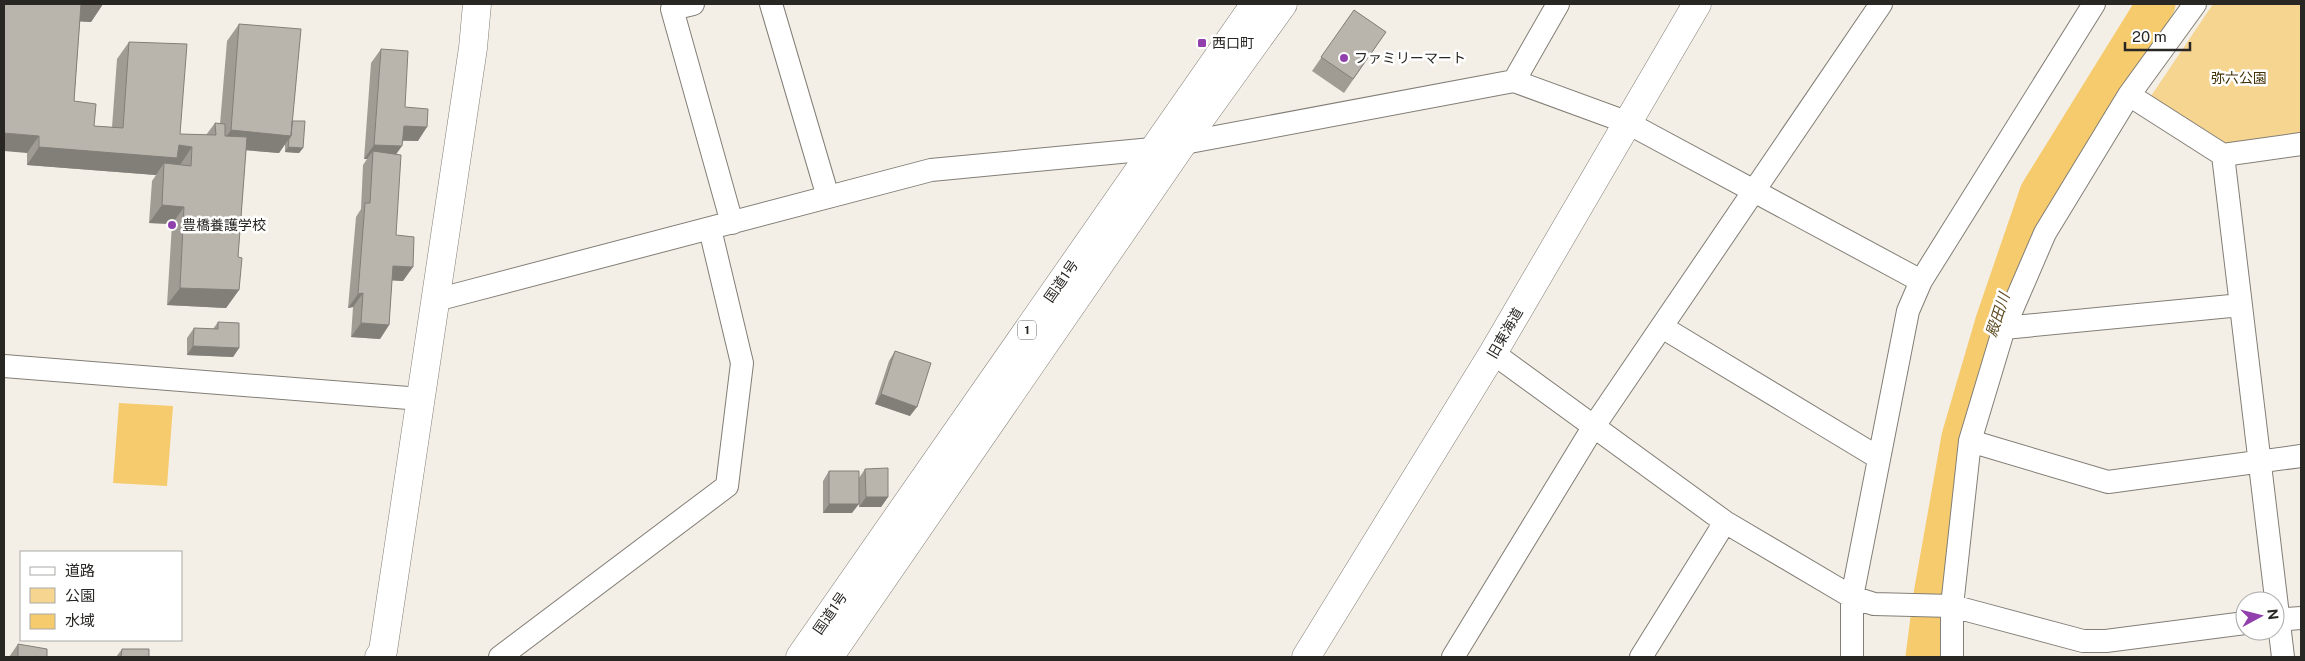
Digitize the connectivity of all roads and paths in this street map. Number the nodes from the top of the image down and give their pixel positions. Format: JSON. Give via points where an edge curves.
{"nodes":[{"id":1,"x":478,"y":4,"type":"edge"},
{"id":2,"x":692,"y":4,"type":"edge"},
{"id":3,"x":771,"y":4,"type":"edge"},
{"id":4,"x":1255,"y":4,"type":"edge"},
{"id":5,"x":1283,"y":4,"type":"edge"},
{"id":6,"x":1558,"y":4,"type":"edge"},
{"id":7,"x":1697,"y":4,"type":"edge"},
{"id":8,"x":1881,"y":4,"type":"edge"},
{"id":9,"x":2094,"y":4,"type":"edge"},
{"id":10,"x":2195,"y":4,"type":"edge"},
{"id":11,"x":1514,"y":81,"type":"junction"},
{"id":12,"x":2129,"y":95,"type":"junction"},
{"id":13,"x":1626,"y":122,"type":"junction"},
{"id":14,"x":1183,"y":143,"type":"junction"},
{"id":15,"x":2301,"y":144,"type":"edge"},
{"id":16,"x":1152,"y":149,"type":"junction"},
{"id":17,"x":2223,"y":155,"type":"junction"},
{"id":18,"x":1754,"y":192,"type":"junction"},
{"id":19,"x":828,"y":197,"type":"junction"},
{"id":20,"x":732,"y":223,"type":"junction"},
{"id":21,"x":710,"y":229,"type":"junction"},
{"id":22,"x":1921,"y":281,"type":"junction"},
{"id":23,"x":436,"y":300,"type":"junction"},
{"id":24,"x":2241,"y":305,"type":"junction"},
{"id":25,"x":1662,"y":327,"type":"junction"},
{"id":26,"x":2004,"y":328,"type":"junction"},
{"id":27,"x":1494,"y":353,"type":"junction"},
{"id":28,"x":4,"y":366,"type":"edge"},
{"id":29,"x":421,"y":398,"type":"junction"},
{"id":30,"x":1594,"y":426,"type":"junction"},
{"id":31,"x":1970,"y":442,"type":"junction"},
{"id":32,"x":2301,"y":456,"type":"edge"},
{"id":33,"x":1879,"y":458,"type":"junction"},
{"id":34,"x":2260,"y":462,"type":"junction"},
{"id":35,"x":1725,"y":522,"type":"junction"},
{"id":36,"x":2274,"y":591,"type":"edge"},
{"id":37,"x":1852,"y":597,"type":"junction"},
{"id":38,"x":1945,"y":607,"type":"junction"},
{"id":39,"x":2301,"y":618,"type":"edge"},
{"id":40,"x":2285,"y":619,"type":"edge"},
{"id":41,"x":2235,"y":625,"type":"edge"},
{"id":42,"x":2280,"y":641,"type":"edge"},
{"id":43,"x":378,"y":657,"type":"edge"},
{"id":44,"x":500,"y":657,"type":"edge"},
{"id":45,"x":800,"y":657,"type":"edge"},
{"id":46,"x":830,"y":657,"type":"edge"},
{"id":47,"x":1306,"y":657,"type":"edge"},
{"id":48,"x":1453,"y":657,"type":"edge"},
{"id":49,"x":1642,"y":657,"type":"edge"},
{"id":50,"x":1852,"y":657,"type":"edge"},
{"id":51,"x":1952,"y":657,"type":"edge"},
{"id":52,"x":2283,"y":657,"type":"edge"}],
"edges":[{"from":1,"to":23,"type":"main road"},
{"from":2,"to":20,"type":"street","via":[[672,9]]},
{"from":3,"to":19,"type":"street"},
{"from":4,"to":16,"type":"main road","name":"国道1号","number":"1"},
{"from":5,"to":14,"type":"main road","name":"国道1号","number":"1"},
{"from":6,"to":11,"type":"street"},
{"from":7,"to":13,"type":"main road","name":"旧東海道"},
{"from":8,"to":18,"type":"street"},
{"from":9,"to":22,"type":"street"},
{"from":10,"to":12,"type":"street"},
{"from":11,"to":13,"type":"street"},
{"from":11,"to":14,"type":"street"},
{"from":12,"to":17,"type":"street"},
{"from":12,"to":26,"type":"street","via":[[2046,233]]},
{"from":13,"to":18,"type":"street"},
{"from":13,"to":27,"type":"main road","name":"旧東海道"},
{"from":14,"to":16,"type":"street"},
{"from":14,"to":46,"type":"main road","name":"国道1号","number":"1"},
{"from":15,"to":17,"type":"street"},
{"from":16,"to":19,"type":"street","via":[[931,170]]},
{"from":16,"to":45,"type":"main road","name":"国道1号","number":"1"},
{"from":17,"to":24,"type":"street"},
{"from":18,"to":22,"type":"street"},
{"from":18,"to":25,"type":"street"},
{"from":19,"to":20,"type":"street"},
{"from":20,"to":21,"type":"street"},
{"from":21,"to":23,"type":"street"},
{"from":21,"to":44,"type":"street","via":[[742,363],[727,486]]},
{"from":22,"to":33,"type":"street","via":[[1908,311]]},
{"from":23,"to":29,"type":"main road"},
{"from":24,"to":26,"type":"street"},
{"from":24,"to":34,"type":"street"},
{"from":25,"to":30,"type":"street"},
{"from":25,"to":33,"type":"street"},
{"from":26,"to":31,"type":"street"},
{"from":27,"to":30,"type":"street"},
{"from":27,"to":47,"type":"main road","name":"旧東海道"},
{"from":28,"to":29,"type":"street"},
{"from":29,"to":43,"type":"main road","via":[[383,651]]},
{"from":30,"to":35,"type":"street"},
{"from":30,"to":48,"type":"street"},
{"from":31,"to":34,"type":"street","via":[[2108,482]]},
{"from":31,"to":38,"type":"street"},
{"from":32,"to":34,"type":"street"},
{"from":33,"to":37,"type":"street"},
{"from":34,"to":36,"type":"street"},
{"from":35,"to":37,"type":"street"},
{"from":35,"to":49,"type":"street"},
{"from":37,"to":38,"type":"street","via":[[1874,604]]},
{"from":37,"to":50,"type":"street"},
{"from":38,"to":41,"type":"street","via":[[2082,641]]},
{"from":38,"to":51,"type":"street"},
{"from":39,"to":40,"type":"street"},
{"from":42,"to":52,"type":"street"}]}
